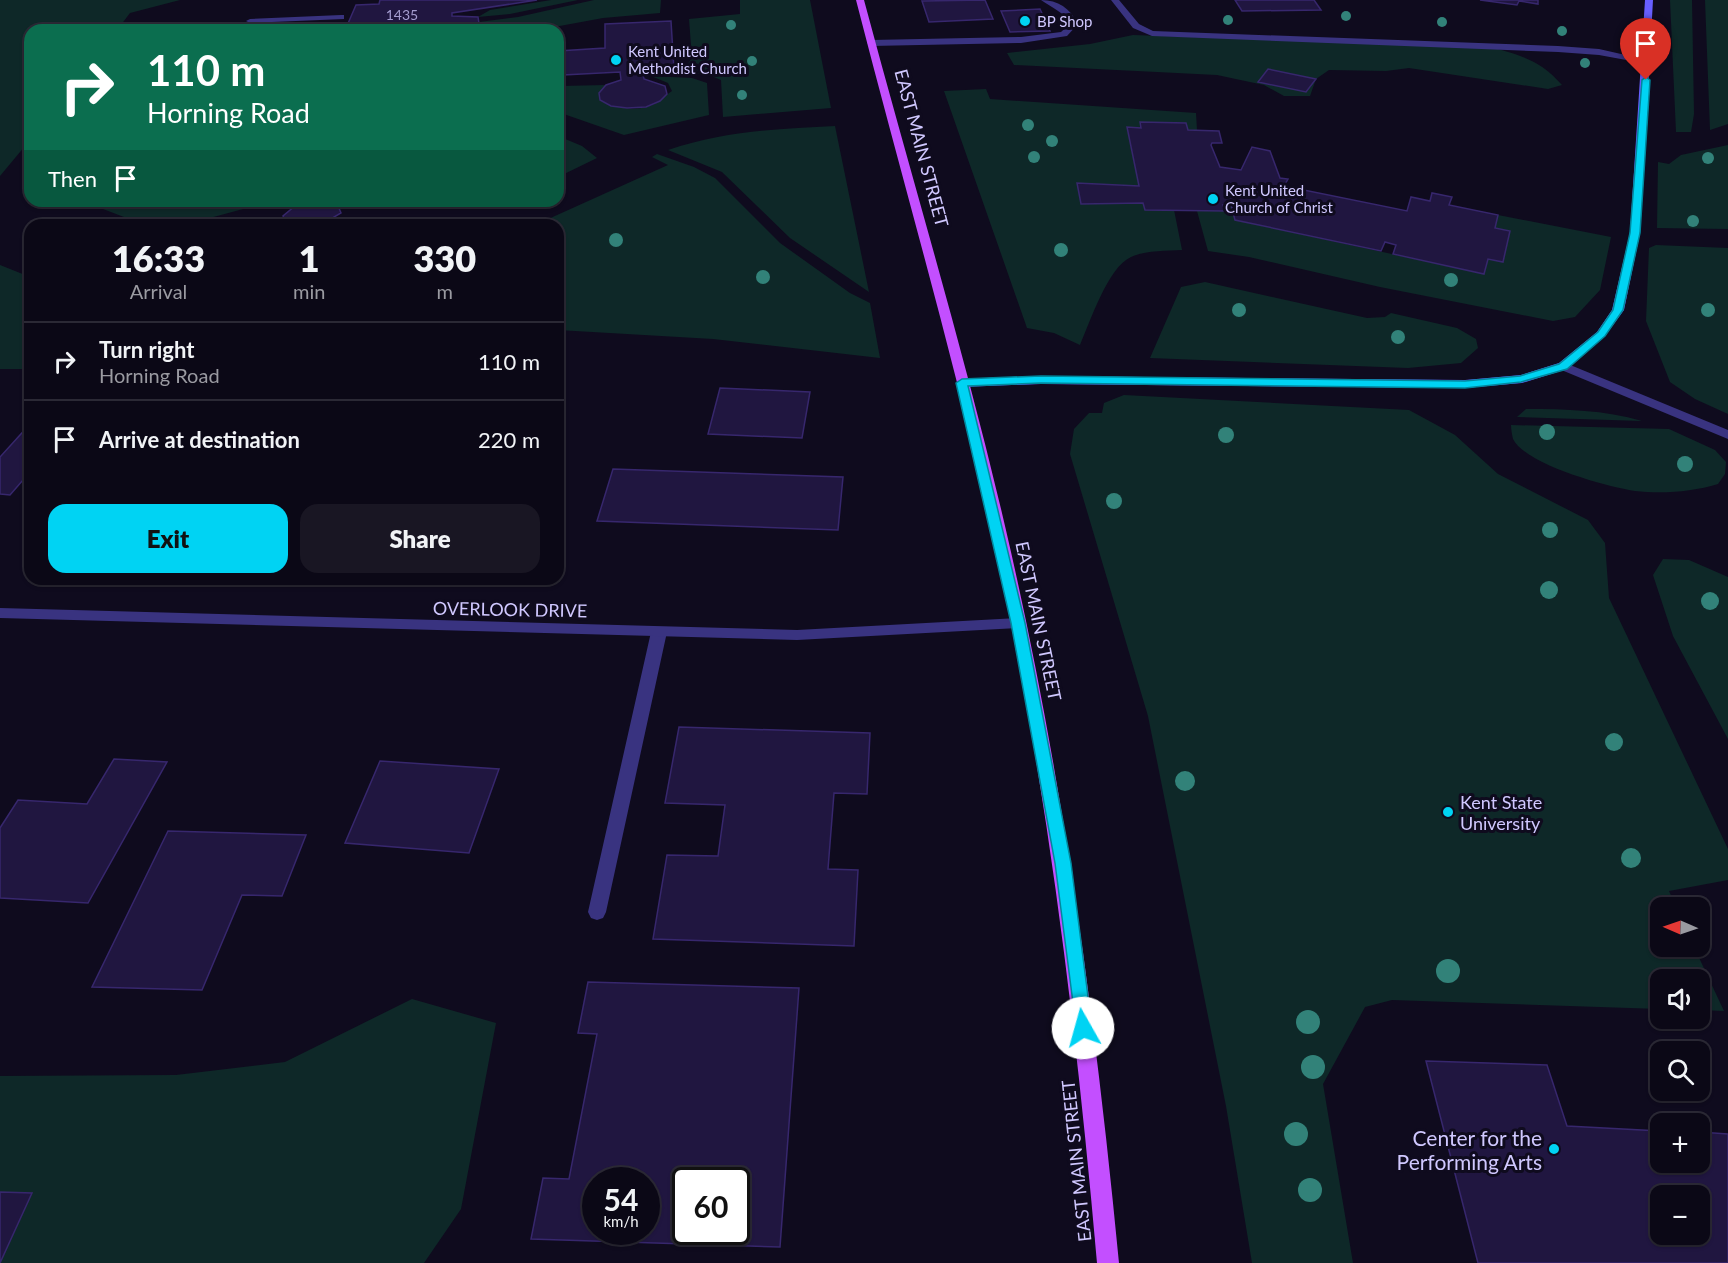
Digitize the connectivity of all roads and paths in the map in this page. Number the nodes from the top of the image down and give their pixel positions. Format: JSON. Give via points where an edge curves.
{"nodes":[{"id":1,"x":860,"y":0,"type":"edge"},
{"id":2,"x":1045,"y":0,"type":"edge"},
{"id":3,"x":1115,"y":0,"type":"edge"},
{"id":4,"x":1649,"y":0,"type":"edge"},
{"id":5,"x":341,"y":17,"type":"dead end"},
{"id":6,"x":250,"y":21,"type":"dead end"},
{"id":7,"x":871,"y":43,"type":"junction"},
{"id":8,"x":1648,"y":61,"type":"junction"},
{"id":9,"x":1563,"y":366,"type":"junction"},
{"id":10,"x":962,"y":383,"type":"junction"},
{"id":11,"x":1728,"y":435,"type":"edge"},
{"id":12,"x":0,"y":613,"type":"edge"},
{"id":13,"x":1018,"y":623,"type":"junction"},
{"id":14,"x":659,"y":632,"type":"junction"},
{"id":15,"x":597,"y":912,"type":"dead end"},
{"id":16,"x":1108,"y":1263,"type":"edge"}],
"edges":[{"from":1,"to":7,"type":"main road","name":"EAST MAIN STREET"},
{"from":2,"to":7,"type":"street","via":[[1071,16],[1074,24],[1064,34],[1021,40]]},
{"from":3,"to":8,"type":"street","via":[[1136,26],[1152,33],[1558,49]]},
{"from":4,"to":8,"type":"street"},
{"from":5,"to":6,"type":"street"},
{"from":7,"to":10,"type":"main road","name":"EAST MAIN STREET"},
{"from":8,"to":9,"type":"street","via":[[1636,224],[1626,282],[1618,310],[1601,334]]},
{"from":9,"to":10,"type":"street","via":[[1521,379],[1465,384],[1041,380]]},
{"from":9,"to":11,"type":"street"},
{"from":10,"to":13,"type":"main road","name":"EAST MAIN STREET"},
{"from":12,"to":14,"type":"street","name":"OVERLOOK DRIVE"},
{"from":13,"to":14,"type":"street","name":"OVERLOOK DRIVE","via":[[796,635]]},
{"from":13,"to":16,"type":"main road","name":"EAST MAIN STREET","via":[[1063,863],[1097,1132]]},
{"from":14,"to":15,"type":"street"}]}
